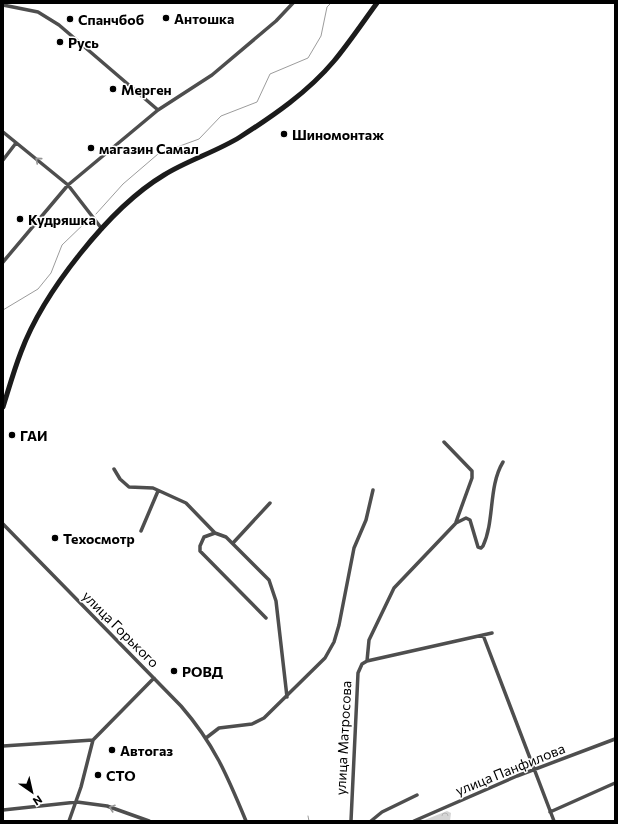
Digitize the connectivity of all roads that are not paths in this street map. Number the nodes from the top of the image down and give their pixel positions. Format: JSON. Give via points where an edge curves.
{"nodes":[{"id":1,"x":293,"y":3,"type":"edge"},
{"id":2,"x":377,"y":3,"type":"edge"},
{"id":3,"x":3,"y":5,"type":"edge"},
{"id":4,"x":158,"y":110,"type":"junction"},
{"id":5,"x":3,"y":132,"type":"edge"},
{"id":6,"x":16,"y":143,"type":"junction"},
{"id":7,"x":3,"y":160,"type":"edge"},
{"id":8,"x":68,"y":185,"type":"junction"},
{"id":9,"x":102,"y":229,"type":"junction"},
{"id":10,"x":3,"y":262,"type":"edge"},
{"id":11,"x":3,"y":407,"type":"edge"},
{"id":12,"x":444,"y":442,"type":"dead end"},
{"id":13,"x":503,"y":462,"type":"dead end"},
{"id":14,"x":114,"y":469,"type":"dead end"},
{"id":15,"x":373,"y":490,"type":"dead end"},
{"id":16,"x":158,"y":491,"type":"junction"},
{"id":17,"x":270,"y":503,"type":"dead end"},
{"id":18,"x":456,"y":523,"type":"junction"},
{"id":19,"x":3,"y":524,"type":"edge"},
{"id":20,"x":141,"y":531,"type":"dead end"},
{"id":21,"x":215,"y":532,"type":"junction"},
{"id":22,"x":234,"y":543,"type":"junction"},
{"id":23,"x":266,"y":618,"type":"dead end"},
{"id":24,"x":492,"y":633,"type":"dead end"},
{"id":25,"x":483,"y":635,"type":"junction"},
{"id":26,"x":367,"y":662,"type":"junction"},
{"id":27,"x":154,"y":678,"type":"junction"},
{"id":28,"x":286,"y":697,"type":"junction"},
{"id":29,"x":206,"y":738,"type":"junction"},
{"id":30,"x":615,"y":739,"type":"edge"},
{"id":31,"x":93,"y":740,"type":"junction"},
{"id":32,"x":3,"y":746,"type":"edge"},
{"id":33,"x":534,"y":770,"type":"junction"},
{"id":34,"x":615,"y":784,"type":"edge"},
{"id":35,"x":416,"y":794,"type":"dead end"},
{"id":36,"x":77,"y":802,"type":"junction"},
{"id":37,"x":3,"y":810,"type":"edge"},
{"id":38,"x":550,"y":812,"type":"junction"},
{"id":39,"x":69,"y":821,"type":"edge"},
{"id":40,"x":149,"y":821,"type":"edge"},
{"id":41,"x":246,"y":821,"type":"edge"},
{"id":42,"x":351,"y":821,"type":"edge"},
{"id":43,"x":371,"y":821,"type":"edge"},
{"id":44,"x":414,"y":821,"type":"edge"},
{"id":45,"x":554,"y":821,"type":"edge"}],
"edges":[{"from":1,"to":4,"type":"street","via":[[276,21],[212,74]]},
{"from":2,"to":9,"type":"street","via":[[334,62],[300,94],[239,138],[163,175],[132,199]]},
{"from":3,"to":4,"type":"street","via":[[38,12],[59,25]]},
{"from":4,"to":8,"type":"street"},
{"from":5,"to":6,"type":"street"},
{"from":6,"to":7,"type":"street"},
{"from":8,"to":6,"type":"street","one_way":true},
{"from":8,"to":9,"type":"street"},
{"from":8,"to":10,"type":"street"},
{"from":9,"to":11,"type":"street","via":[[44,304],[21,351]]},
{"from":12,"to":18,"type":"street","via":[[472,471],[472,478]]},
{"from":13,"to":18,"type":"street","via":[[499,468],[490,527],[483,546],[478,546],[470,520],[466,518]]},
{"from":14,"to":16,"type":"street","via":[[129,487],[145,487]]},
{"from":15,"to":28,"type":"street","via":[[366,520],[354,548],[334,642],[325,658]]},
{"from":16,"to":20,"type":"street"},
{"from":16,"to":21,"type":"street","via":[[186,503]]},
{"from":17,"to":22,"type":"street"},
{"from":18,"to":26,"type":"street","name":"улица Матросова","via":[[394,588],[369,640]]},
{"from":19,"to":27,"type":"street","name":"улица Горького"},
{"from":21,"to":22,"type":"street"},
{"from":21,"to":23,"type":"street","via":[[204,537],[200,551]]},
{"from":22,"to":28,"type":"street","via":[[263,572],[273,588]]},
{"from":24,"to":25,"type":"street"},
{"from":25,"to":26,"type":"street"},
{"from":25,"to":33,"type":"street"},
{"from":26,"to":42,"type":"street","name":"улица Матросова","via":[[362,664],[358,673]]},
{"from":27,"to":29,"type":"street","name":"улица Горького","via":[[181,706]]},
{"from":27,"to":31,"type":"street"},
{"from":28,"to":29,"type":"street","via":[[273,711],[257,722],[223,726]]},
{"from":29,"to":41,"type":"street","name":"улица Горького","via":[[221,763]]},
{"from":30,"to":33,"type":"street","name":"улица Панфилова"},
{"from":31,"to":32,"type":"street"},
{"from":31,"to":36,"type":"street"},
{"from":33,"to":38,"type":"street"},
{"from":33,"to":44,"type":"street","name":"улица Панфилова"},
{"from":34,"to":38,"type":"street"},
{"from":35,"to":43,"type":"street","via":[[382,812]]},
{"from":36,"to":37,"type":"street"},
{"from":36,"to":39,"type":"street"},
{"from":40,"to":36,"type":"street","one_way":true,"via":[[107,806]]},
{"from":38,"to":45,"type":"street"}]}
